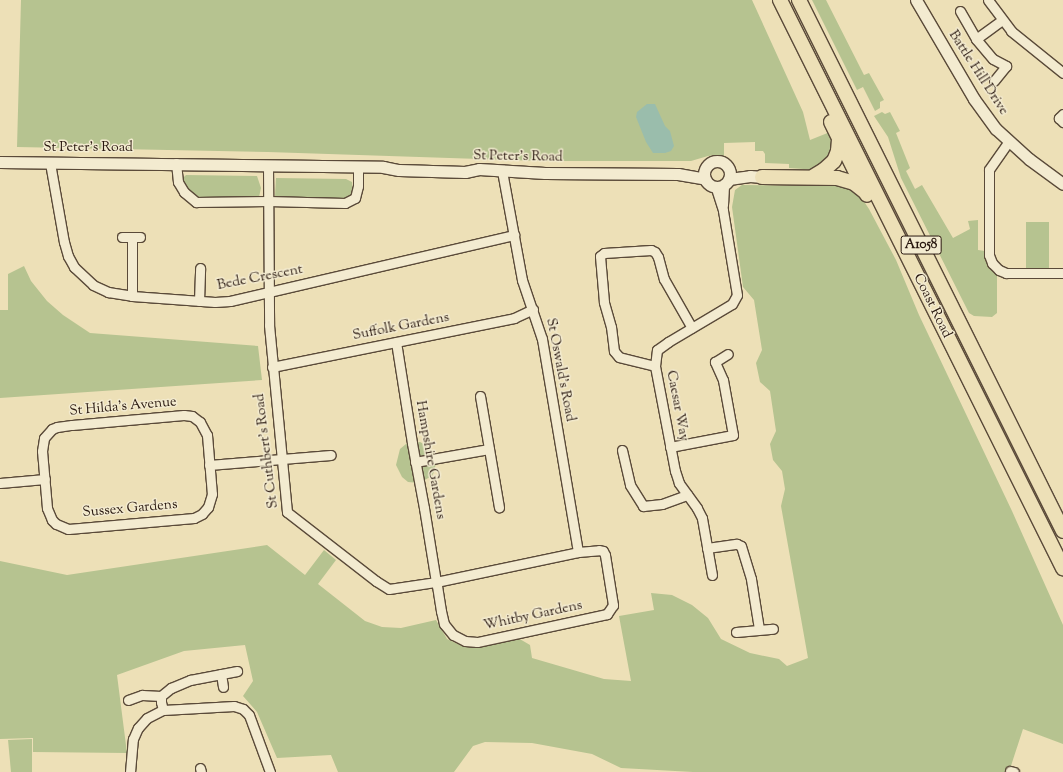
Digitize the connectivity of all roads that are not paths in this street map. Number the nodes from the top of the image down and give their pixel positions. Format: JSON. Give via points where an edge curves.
{"nodes":[{"id":1,"x":776,"y":0,"type":"edge"},
{"id":2,"x":780,"y":0,"type":"edge"},
{"id":3,"x":799,"y":0,"type":"edge"},
{"id":4,"x":916,"y":0,"type":"edge"},
{"id":5,"x":988,"y":0,"type":"edge"},
{"id":6,"x":960,"y":11,"type":"dead end"},
{"id":7,"x":1002,"y":20,"type":"junction"},
{"id":8,"x":976,"y":39,"type":"junction"},
{"id":9,"x":1062,"y":69,"type":"edge"},
{"id":10,"x":994,"y":81,"type":"dead end"},
{"id":11,"x":1063,"y":114,"type":"edge"},
{"id":12,"x":1063,"y":122,"type":"edge"},
{"id":13,"x":838,"y":140,"type":"junction"},
{"id":14,"x":1009,"y":141,"type":"junction"},
{"id":15,"x":0,"y":162,"type":"edge"},
{"id":16,"x":50,"y":163,"type":"junction"},
{"id":17,"x":176,"y":163,"type":"junction"},
{"id":18,"x":268,"y":166,"type":"junction"},
{"id":19,"x":358,"y":168,"type":"junction"},
{"id":20,"x":502,"y":171,"type":"junction"},
{"id":21,"x":705,"y":174,"type":"junction"},
{"id":22,"x":756,"y":176,"type":"joint"},
{"id":23,"x":814,"y":176,"type":"junction"},
{"id":24,"x":724,"y":180,"type":"junction"},
{"id":25,"x":1063,"y":184,"type":"edge"},
{"id":26,"x":865,"y":193,"type":"junction"},
{"id":27,"x":268,"y":202,"type":"junction"},
{"id":28,"x":514,"y":234,"type":"junction"},
{"id":29,"x":122,"y":237,"type":"dead end"},
{"id":30,"x":200,"y":268,"type":"dead end"},
{"id":31,"x":1063,"y":273,"type":"edge"},
{"id":32,"x":267,"y":294,"type":"junction"},
{"id":33,"x":132,"y":296,"type":"junction"},
{"id":34,"x":199,"y":301,"type":"junction"},
{"id":35,"x":533,"y":309,"type":"junction"},
{"id":36,"x":692,"y":328,"type":"junction"},
{"id":37,"x":396,"y":342,"type":"junction"},
{"id":38,"x":728,"y":354,"type":"dead end"},
{"id":39,"x":655,"y":366,"type":"junction"},
{"id":40,"x":272,"y":367,"type":"junction"},
{"id":41,"x":480,"y":396,"type":"dead end"},
{"id":42,"x":987,"y":417,"type":"junction"},
{"id":43,"x":670,"y":447,"type":"junction"},
{"id":44,"x":489,"y":449,"type":"junction"},
{"id":45,"x":622,"y":450,"type":"dead end"},
{"id":46,"x":331,"y":455,"type":"dead end"},
{"id":47,"x":281,"y":460,"type":"junction"},
{"id":48,"x":416,"y":462,"type":"junction"},
{"id":49,"x":209,"y":465,"type":"junction"},
{"id":50,"x":45,"y":479,"type":"junction"},
{"id":51,"x":0,"y":483,"type":"edge"},
{"id":52,"x":1043,"y":491,"type":"junction"},
{"id":53,"x":687,"y":496,"type":"junction"},
{"id":54,"x":1032,"y":506,"type":"junction"},
{"id":55,"x":499,"y":507,"type":"dead end"},
{"id":56,"x":1063,"y":525,"type":"edge"},
{"id":57,"x":1063,"y":531,"type":"edge"},
{"id":58,"x":707,"y":548,"type":"junction"},
{"id":59,"x":599,"y":550,"type":"joint"},
{"id":60,"x":578,"y":552,"type":"junction"},
{"id":61,"x":1063,"y":568,"type":"edge"},
{"id":62,"x":712,"y":574,"type":"dead end"},
{"id":63,"x":1063,"y":580,"type":"edge"},
{"id":64,"x":436,"y":582,"type":"junction"},
{"id":65,"x":759,"y":629,"type":"junction"},
{"id":66,"x":773,"y":629,"type":"dead end"},
{"id":67,"x":736,"y":632,"type":"dead end"},
{"id":68,"x":237,"y":671,"type":"dead end"},
{"id":69,"x":220,"y":674,"type":"junction"},
{"id":70,"x":223,"y":687,"type":"dead end"},
{"id":71,"x":161,"y":696,"type":"junction"},
{"id":72,"x":128,"y":700,"type":"dead end"},
{"id":73,"x":163,"y":710,"type":"junction"},
{"id":74,"x":130,"y":772,"type":"edge"},
{"id":75,"x":270,"y":772,"type":"edge"}],
"edges":[{"from":1,"to":13,"type":"highway"},
{"from":2,"to":42,"type":"highway","name":"Coast Road","number":"A1058"},
{"from":3,"to":52,"type":"highway","name":"Coast Road","number":"A1058"},
{"from":4,"to":14,"type":"street","name":"Battle Hill Drive","via":[[974,99],[996,129]]},
{"from":5,"to":7,"type":"street"},
{"from":6,"to":8,"type":"street"},
{"from":7,"to":8,"type":"street"},
{"from":7,"to":9,"type":"street","via":[[1011,32]]},
{"from":8,"to":10,"type":"street","via":[[993,58],[1006,66]]},
{"from":11,"to":12,"type":"street","via":[[1060,118]]},
{"from":13,"to":23,"type":"highway","via":[[838,151],[834,161]]},
{"from":13,"to":26,"type":"highway"},
{"from":14,"to":25,"type":"street","name":"Battle Hill Drive"},
{"from":14,"to":31,"type":"street","via":[[989,170],[989,256],[999,270],[1006,273]]},
{"from":15,"to":16,"type":"street","name":"St Peter's Road"},
{"from":16,"to":17,"type":"street","name":"St Peter's Road"},
{"from":16,"to":33,"type":"street","name":"Bede Crescent","via":[[64,242],[74,267],[93,285],[108,292]]},
{"from":17,"to":18,"type":"street","name":"St Peter's Road"},
{"from":17,"to":27,"type":"street","via":[[178,182],[184,192],[196,202]]},
{"from":18,"to":19,"type":"street","name":"St Peter's Road"},
{"from":18,"to":27,"type":"street","name":"St Cuthbert's Road"},
{"from":19,"to":20,"type":"street","name":"St Peter's Road"},
{"from":19,"to":27,"type":"street","via":[[355,198],[345,203]]},
{"from":20,"to":21,"type":"street","name":"St Peter's Road"},
{"from":20,"to":28,"type":"street","name":"St Oswald's Road"},
{"from":21,"to":24,"type":"street","name":"St Peter's Road"},
{"from":21,"to":24,"type":"street","name":"St Peter's Road","via":[[708,164],[717,161],[725,163]]},
{"from":22,"to":23,"type":"highway"},
{"from":22,"to":24,"type":"street","name":"St Peter's Road"},
{"from":23,"to":26,"type":"highway","via":[[849,181]]},
{"from":24,"to":36,"type":"street","name":"Caesar Way","via":[[723,210],[737,295],[732,304]]},
{"from":26,"to":42,"type":"highway"},
{"from":27,"to":32,"type":"street","name":"St Cuthbert's Road"},
{"from":28,"to":32,"type":"street","name":"Bede Crescent"},
{"from":28,"to":35,"type":"street","name":"St Oswald's Road","via":[[522,280]]},
{"from":29,"to":33,"type":"street","via":[[136,237]]},
{"from":30,"to":34,"type":"street"},
{"from":32,"to":34,"type":"street","name":"Bede Crescent","via":[[230,301]]},
{"from":32,"to":40,"type":"street","name":"St Cuthbert's Road"},
{"from":33,"to":34,"type":"street","name":"Bede Crescent"},
{"from":35,"to":37,"type":"street","name":"Suffolk Gardens","via":[[514,318]]},
{"from":35,"to":60,"type":"street","name":"St Oswald's Road","via":[[542,338]]},
{"from":36,"to":39,"type":"street","name":"Caesar Way","via":[[657,350]]},
{"from":36,"to":39,"type":"street","via":[[664,279],[655,252],[651,250],[604,253],[600,256],[604,302],[611,326],[614,351],[619,357]]},
{"from":37,"to":40,"type":"street","name":"Suffolk Gardens"},
{"from":37,"to":48,"type":"street","name":"Hampshire Gardens"},
{"from":38,"to":43,"type":"street","via":[[715,362],[723,380],[733,435]]},
{"from":39,"to":43,"type":"street","name":"Caesar Way"},
{"from":40,"to":47,"type":"street","name":"St Cuthbert's Road"},
{"from":41,"to":44,"type":"street"},
{"from":42,"to":54,"type":"highway","name":"Coast Road","number":"A1058"},
{"from":43,"to":53,"type":"street","name":"Caesar Way","via":[[679,483]]},
{"from":44,"to":48,"type":"street"},
{"from":44,"to":55,"type":"street"},
{"from":45,"to":53,"type":"street","via":[[630,485],[642,506],[662,504]]},
{"from":46,"to":47,"type":"street"},
{"from":47,"to":49,"type":"street"},
{"from":47,"to":64,"type":"street","name":"St Cuthbert's Road","via":[[287,512],[301,525],[390,589]]},
{"from":48,"to":64,"type":"street","name":"Hampshire Gardens"},
{"from":49,"to":50,"type":"street","name":"Sussex Gardens","via":[[211,500],[202,514],[194,518],[68,529],[56,524],[49,516]]},
{"from":49,"to":50,"type":"street","name":"St Hilda's Avenue","via":[[205,429],[192,416],[184,415],[58,427],[47,434],[42,444]]},
{"from":50,"to":51,"type":"street"},
{"from":52,"to":56,"type":"highway"},
{"from":52,"to":57,"type":"highway","name":"Coast Road","number":"A1058"},
{"from":53,"to":58,"type":"street","name":"Caesar Way","via":[[702,518]]},
{"from":54,"to":61,"type":"highway","name":"Coast Road","number":"A1058"},
{"from":54,"to":63,"type":"highway"},
{"from":58,"to":62,"type":"street","name":"Caesar Way"},
{"from":58,"to":65,"type":"street","via":[[736,544],[741,546],[751,579]]},
{"from":59,"to":60,"type":"street","name":"St Cuthbert's Road"},
{"from":59,"to":64,"type":"street","name":"Whitby Gardens","via":[[605,555],[613,605],[607,614],[477,642],[465,641],[453,635],[444,624]]},
{"from":60,"to":64,"type":"street","name":"St Cuthbert's Road"},
{"from":65,"to":66,"type":"street"},
{"from":65,"to":67,"type":"street"},
{"from":68,"to":69,"type":"street"},
{"from":69,"to":70,"type":"street"},
{"from":69,"to":71,"type":"street","via":[[190,680],[171,688]]},
{"from":71,"to":72,"type":"street","via":[[142,695]]},
{"from":71,"to":73,"type":"street"},
{"from":73,"to":74,"type":"street","via":[[147,718],[138,728],[133,739]]},
{"from":73,"to":75,"type":"street","via":[[234,706],[243,709],[249,715]]}]}
